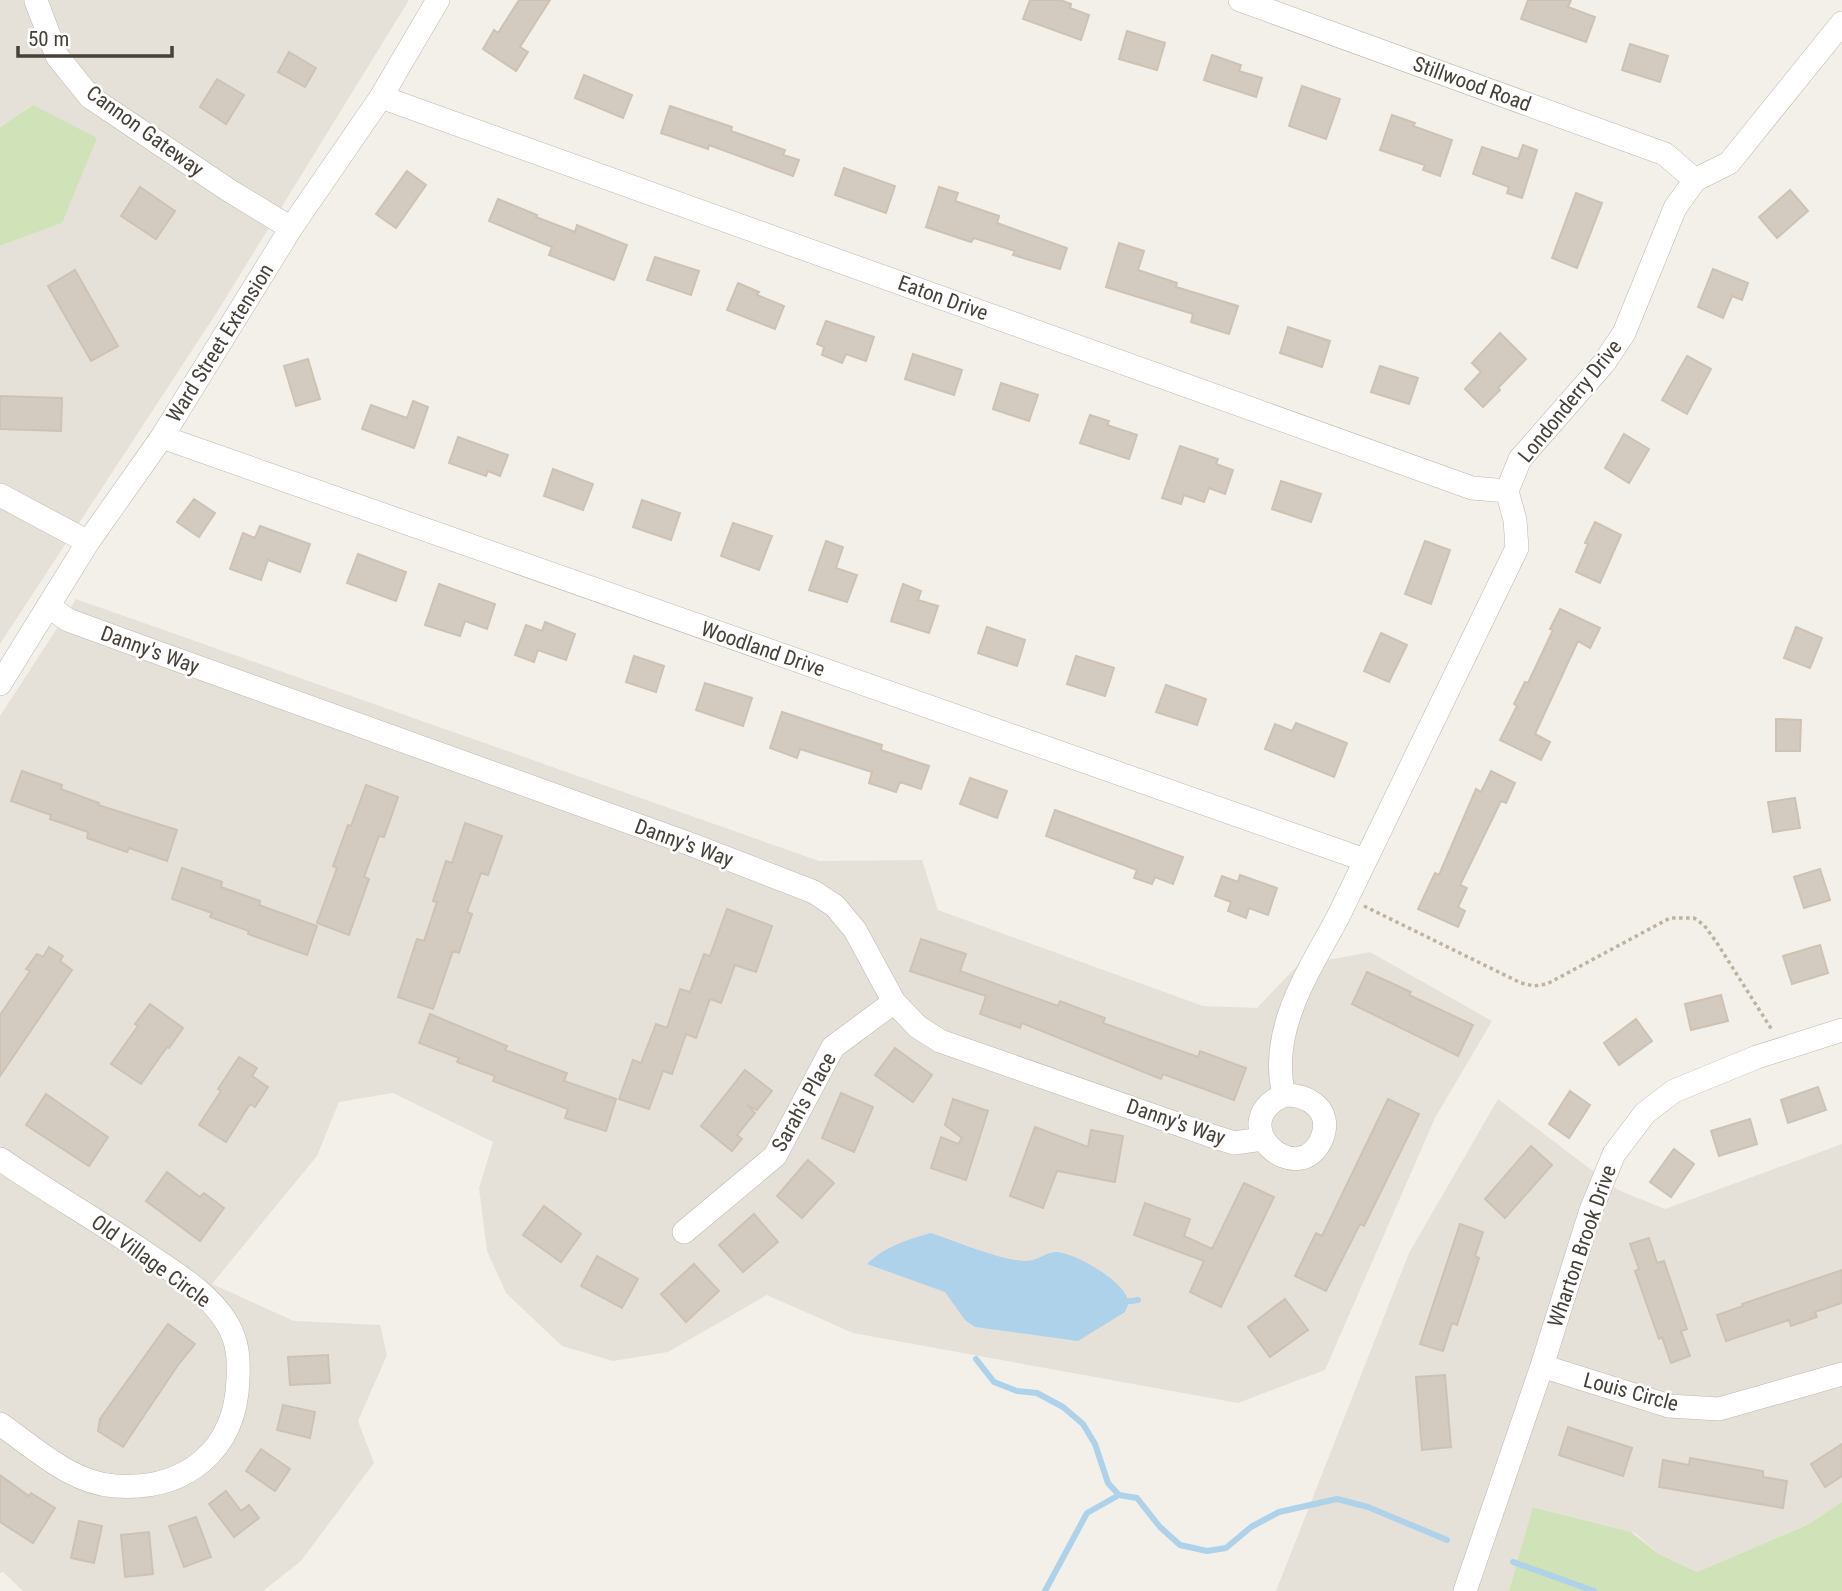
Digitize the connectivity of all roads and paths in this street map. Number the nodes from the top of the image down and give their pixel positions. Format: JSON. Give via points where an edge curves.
{"nodes":[{"id":1,"x":438,"y":0,"type":"edge"},
{"id":2,"x":1240,"y":0,"type":"edge"},
{"id":3,"x":36,"y":1,"type":"edge"},
{"id":4,"x":1842,"y":23,"type":"edge"},
{"id":5,"x":381,"y":97,"type":"junction"},
{"id":6,"x":1695,"y":180,"type":"junction"},
{"id":7,"x":291,"y":228,"type":"junction"},
{"id":8,"x":162,"y":437,"type":"junction"},
{"id":9,"x":1507,"y":491,"type":"junction"},
{"id":10,"x":0,"y":495,"type":"edge"},
{"id":11,"x":88,"y":542,"type":"junction"},
{"id":12,"x":48,"y":606,"type":"junction"},
{"id":13,"x":0,"y":684,"type":"edge"},
{"id":14,"x":1365,"y":860,"type":"junction"},
{"id":15,"x":1347,"y":898,"type":"junction"},
{"id":16,"x":894,"y":1002,"type":"junction"},
{"id":17,"x":1772,"y":1030,"type":"dead end"},
{"id":18,"x":1842,"y":1030,"type":"edge"},
{"id":19,"x":1284,"y":1095,"type":"junction"},
{"id":20,"x":1263,"y":1139,"type":"junction"},
{"id":21,"x":0,"y":1159,"type":"edge"},
{"id":22,"x":684,"y":1232,"type":"dead end"},
{"id":23,"x":1542,"y":1366,"type":"junction"},
{"id":24,"x":1842,"y":1374,"type":"edge"},
{"id":25,"x":0,"y":1424,"type":"edge"},
{"id":26,"x":1465,"y":1591,"type":"edge"}],
"edges":[{"from":1,"to":5,"type":"street","name":"Ward Street Extension"},
{"from":2,"to":6,"type":"street","name":"Stillwood Road","via":[[1665,154]]},
{"from":3,"to":7,"type":"street","name":"Cannon Gateway","via":[[57,56],[90,97]]},
{"from":4,"to":6,"type":"street","name":"Londonderry Drive","via":[[1729,163]]},
{"from":5,"to":7,"type":"street","name":"Ward Street Extension"},
{"from":5,"to":9,"type":"street","name":"Eaton Drive","via":[[1472,488]]},
{"from":6,"to":9,"type":"street","name":"Londonderry Drive","via":[[1675,208],[1624,332],[1604,363],[1520,459]]},
{"from":7,"to":8,"type":"street","name":"Ward Street Extension"},
{"from":8,"to":11,"type":"street","name":"Ward Street Extension"},
{"from":8,"to":14,"type":"street","name":"Woodland Drive"},
{"from":9,"to":14,"type":"street","via":[[1517,548]]},
{"from":10,"to":11,"type":"street"},
{"from":11,"to":12,"type":"street","name":"Ward Street Extension"},
{"from":12,"to":13,"type":"street","name":"Ward Street Extension"},
{"from":12,"to":16,"type":"street","name":"Danny's Way","via":[[68,620],[814,892],[835,906],[855,930]]},
{"from":14,"to":15,"type":"street"},
{"from":15,"to":17,"type":"path","via":[[1534,986],[1547,984],[1670,918],[1694,918],[1717,943]]},
{"from":15,"to":19,"type":"street","via":[[1283,1032],[1279,1076]]},
{"from":16,"to":20,"type":"street","name":"Danny's Way","via":[[918,1027],[940,1041],[1234,1143]]},
{"from":16,"to":22,"type":"street","name":"Sarah's Place","via":[[834,1047],[775,1156]]},
{"from":18,"to":23,"type":"street","name":"Wharton Brook Drive","via":[[1674,1091],[1645,1113],[1614,1154],[1600,1188]]},
{"from":19,"to":20,"type":"street","via":[[1261,1117]]},
{"from":19,"to":20,"type":"street","via":[[1298,1094],[1320,1109],[1323,1135],[1306,1156],[1293,1158],[1280,1156]]},
{"from":21,"to":25,"type":"street","name":"Old Village Circle","via":[[198,1289],[228,1324],[239,1363],[228,1430],[215,1450],[199,1466],[161,1483],[114,1486],[70,1473]]},
{"from":23,"to":24,"type":"street","name":"Louis Circle","via":[[1669,1406],[1719,1409]]},
{"from":23,"to":26,"type":"street","name":"Wharton Brook Drive"}]}
